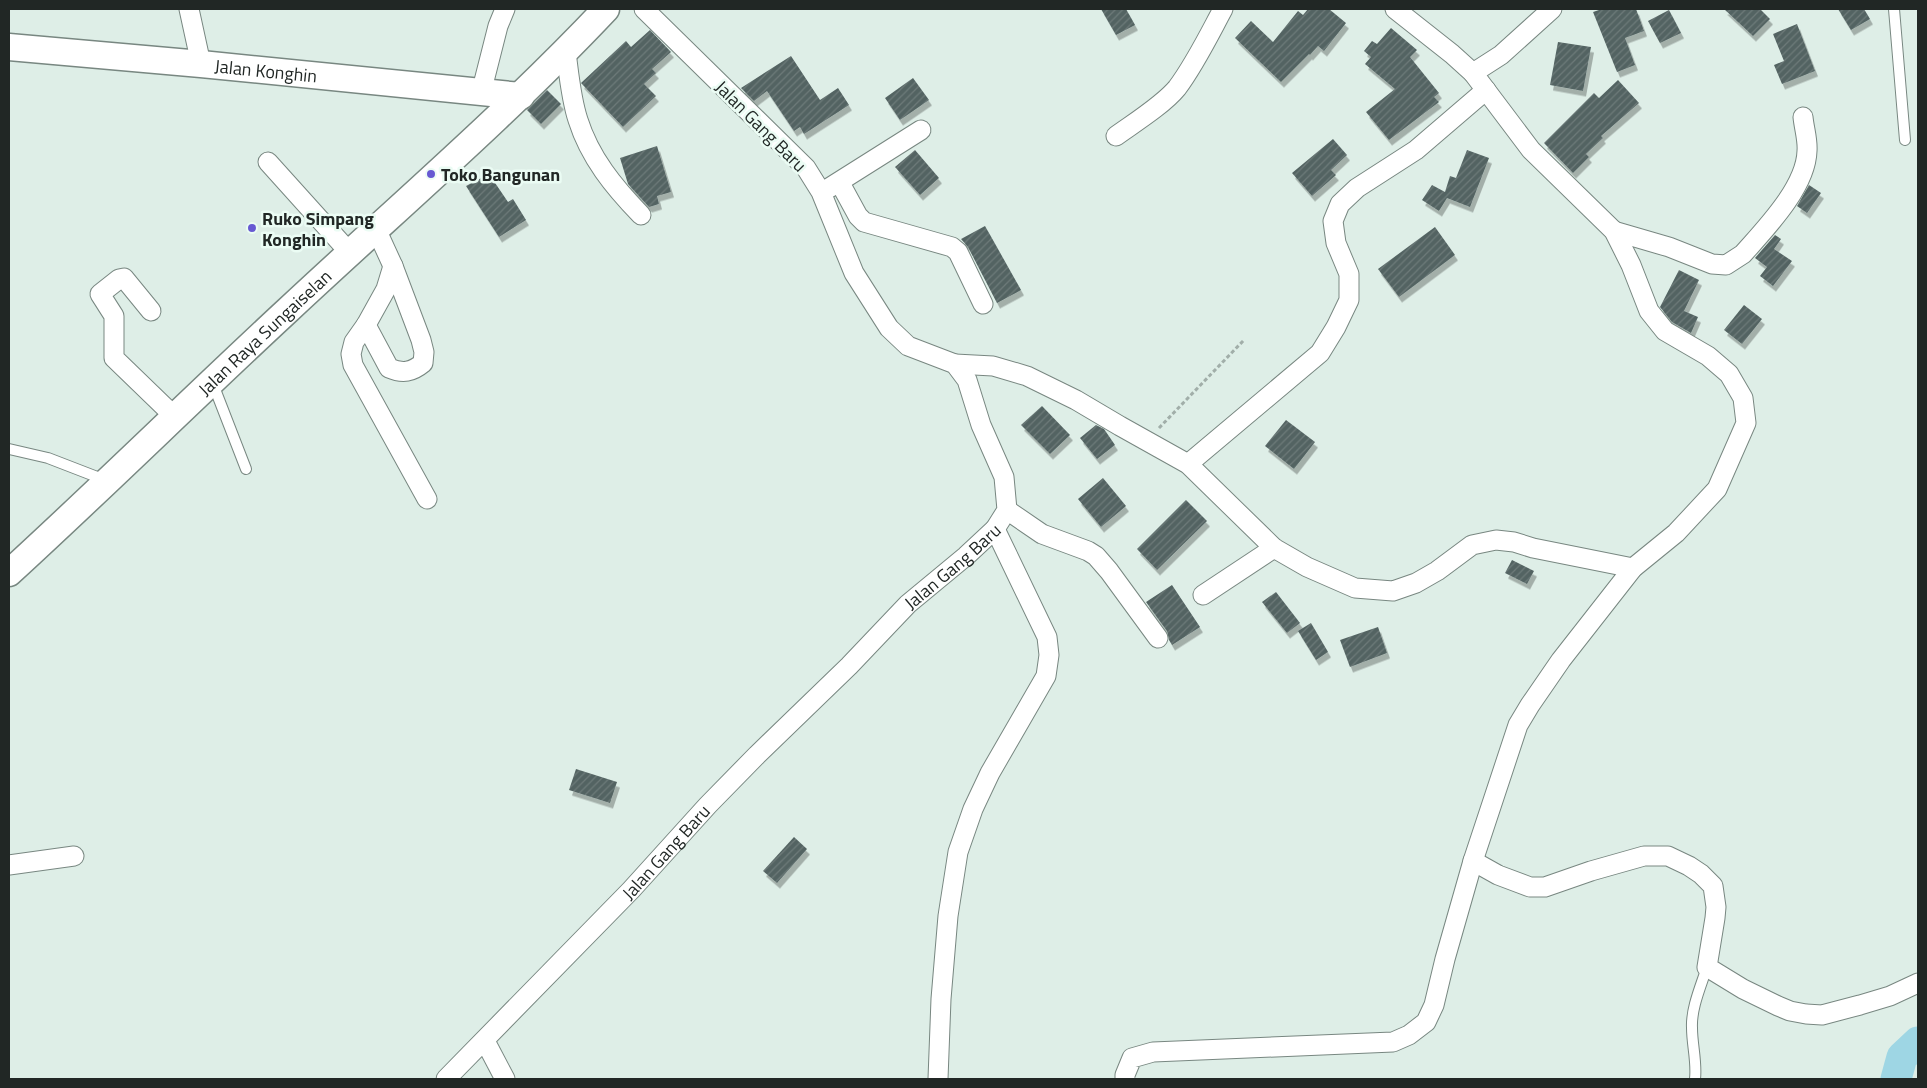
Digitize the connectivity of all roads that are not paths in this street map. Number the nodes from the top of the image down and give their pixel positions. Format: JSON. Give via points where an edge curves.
{"nodes":[{"id":1,"x":189,"y":9,"type":"edge"},
{"id":2,"x":505,"y":9,"type":"edge"},
{"id":3,"x":606,"y":9,"type":"edge"},
{"id":4,"x":644,"y":9,"type":"edge"},
{"id":5,"x":1224,"y":9,"type":"edge"},
{"id":6,"x":1395,"y":9,"type":"edge"},
{"id":7,"x":1552,"y":9,"type":"edge"},
{"id":8,"x":1894,"y":9,"type":"edge"},
{"id":9,"x":9,"y":47,"type":"edge"},
{"id":10,"x":566,"y":52,"type":"junction"},
{"id":11,"x":200,"y":64,"type":"junction"},
{"id":12,"x":1473,"y":73,"type":"junction"},
{"id":13,"x":1486,"y":90,"type":"junction"},
{"id":14,"x":481,"y":92,"type":"junction"},
{"id":15,"x":521,"y":96,"type":"junction"},
{"id":16,"x":1803,"y":116,"type":"dead end"},
{"id":17,"x":921,"y":130,"type":"dead end"},
{"id":18,"x":1116,"y":136,"type":"dead end"},
{"id":19,"x":1905,"y":140,"type":"dead end"},
{"id":20,"x":268,"y":162,"type":"dead end"},
{"id":21,"x":840,"y":183,"type":"junction"},
{"id":22,"x":821,"y":192,"type":"junction"},
{"id":23,"x":641,"y":216,"type":"dead end"},
{"id":24,"x":376,"y":230,"type":"junction"},
{"id":25,"x":1614,"y":231,"type":"junction"},
{"id":26,"x":350,"y":253,"type":"junction"},
{"id":27,"x":393,"y":266,"type":"junction"},
{"id":28,"x":984,"y":304,"type":"dead end"},
{"id":29,"x":151,"y":311,"type":"dead end"},
{"id":30,"x":366,"y":325,"type":"junction"},
{"id":31,"x":955,"y":364,"type":"junction"},
{"id":32,"x":212,"y":381,"type":"junction"},
{"id":33,"x":175,"y":417,"type":"junction"},
{"id":34,"x":9,"y":449,"type":"edge"},
{"id":35,"x":1188,"y":464,"type":"junction"},
{"id":36,"x":246,"y":469,"type":"dead end"},
{"id":37,"x":108,"y":482,"type":"junction"},
{"id":38,"x":427,"y":499,"type":"dead end"},
{"id":39,"x":1007,"y":510,"type":"junction"},
{"id":40,"x":995,"y":528,"type":"junction"},
{"id":41,"x":1274,"y":548,"type":"junction"},
{"id":42,"x":1633,"y":568,"type":"junction"},
{"id":43,"x":9,"y":574,"type":"edge"},
{"id":44,"x":1202,"y":595,"type":"dead end"},
{"id":45,"x":1158,"y":638,"type":"dead end"},
{"id":46,"x":74,"y":856,"type":"dead end"},
{"id":47,"x":1473,"y":861,"type":"junction"},
{"id":48,"x":9,"y":865,"type":"edge"},
{"id":49,"x":1707,"y":966,"type":"junction"},
{"id":50,"x":1918,"y":983,"type":"edge"},
{"id":51,"x":486,"y":1041,"type":"junction"},
{"id":52,"x":446,"y":1079,"type":"edge"},
{"id":53,"x":505,"y":1079,"type":"edge"},
{"id":54,"x":938,"y":1079,"type":"edge"},
{"id":55,"x":1125,"y":1079,"type":"edge"},
{"id":56,"x":1695,"y":1079,"type":"edge"}],
"edges":[{"from":1,"to":11,"type":"street"},
{"from":2,"to":14,"type":"street"},
{"from":3,"to":10,"type":"main road","name":"Jalan Raya Sungaiselan"},
{"from":4,"to":22,"type":"street","name":"Jalan Gang Baru","via":[[801,162]]},
{"from":5,"to":18,"type":"street","via":[[1176,89]]},
{"from":6,"to":12,"type":"street"},
{"from":7,"to":12,"type":"street","via":[[1500,55]]},
{"from":8,"to":19,"type":"lane"},
{"from":9,"to":11,"type":"main road","name":"Jalan Konghin"},
{"from":10,"to":15,"type":"main road","name":"Jalan Raya Sungaiselan"},
{"from":10,"to":23,"type":"street","via":[[578,119],[587,144],[602,170]]},
{"from":11,"to":14,"type":"main road","name":"Jalan Konghin"},
{"from":12,"to":13,"type":"street"},
{"from":13,"to":25,"type":"street","via":[[1531,150]]},
{"from":13,"to":35,"type":"street","via":[[1416,150],[1356,188],[1340,204],[1332,221],[1336,243],[1349,274],[1349,300],[1336,327],[1320,353]]},
{"from":14,"to":15,"type":"main road","name":"Jalan Konghin"},
{"from":15,"to":24,"type":"main road","name":"Jalan Raya Sungaiselan"},
{"from":16,"to":25,"type":"street","via":[[1808,150],[1795,190],[1734,261],[1726,265],[1712,264]]},
{"from":17,"to":21,"type":"street"},
{"from":20,"to":26,"type":"street"},
{"from":21,"to":22,"type":"street"},
{"from":21,"to":28,"type":"street","via":[[864,222],[952,247],[958,252]]},
{"from":22,"to":31,"type":"street","name":"Jalan Gang Baru","via":[[854,273],[889,328],[908,346]]},
{"from":24,"to":26,"type":"main road","name":"Jalan Raya Sungaiselan"},
{"from":24,"to":27,"type":"street"},
{"from":25,"to":42,"type":"street","via":[[1649,311],[1665,331],[1708,356],[1729,374],[1743,398],[1746,423],[1717,489],[1676,533]]},
{"from":26,"to":32,"type":"main road","name":"Jalan Raya Sungaiselan"},
{"from":27,"to":30,"type":"street","via":[[386,288]]},
{"from":27,"to":30,"type":"street","via":[[421,340],[423,363],[405,372],[389,368]]},
{"from":29,"to":33,"type":"street","via":[[124,278],[100,294],[114,316],[114,358]]},
{"from":30,"to":38,"type":"street","via":[[354,342],[353,365]]},
{"from":31,"to":35,"type":"street","via":[[993,366],[1027,376]]},
{"from":31,"to":39,"type":"street","name":"Jalan Gang Baru","via":[[967,380],[981,425],[1004,477]]},
{"from":32,"to":33,"type":"main road","name":"Jalan Raya Sungaiselan"},
{"from":32,"to":36,"type":"lane"},
{"from":33,"to":37,"type":"main road","name":"Jalan Raya Sungaiselan"},
{"from":34,"to":37,"type":"lane","via":[[48,458]]},
{"from":35,"to":41,"type":"street"},
{"from":37,"to":43,"type":"main road","name":"Jalan Raya Sungaiselan"},
{"from":39,"to":40,"type":"street","name":"Jalan Gang Baru"},
{"from":39,"to":45,"type":"street","via":[[1042,534],[1096,556]]},
{"from":40,"to":51,"type":"street","name":"Jalan Gang Baru","via":[[908,604],[756,755]]},
{"from":40,"to":54,"type":"street","via":[[1047,637],[1049,655],[1046,676],[990,773],[958,852],[948,916]]},
{"from":41,"to":42,"type":"street","via":[[1355,588],[1392,591],[1437,571],[1472,545],[1496,540]]},
{"from":41,"to":44,"type":"street"},
{"from":42,"to":47,"type":"street","via":[[1561,660],[1518,725]]},
{"from":46,"to":48,"type":"street"},
{"from":47,"to":49,"type":"street","via":[[1530,888],[1545,887],[1644,856],[1668,856],[1695,870],[1713,886],[1716,907]]},
{"from":47,"to":55,"type":"street","via":[[1434,1005],[1426,1022],[1409,1035],[1393,1042],[1367,1045],[1153,1052],[1132,1058]]},
{"from":49,"to":50,"type":"street","via":[[1743,989],[1790,1012],[1806,1014],[1822,1015],[1860,1005]]},
{"from":49,"to":56,"type":"lane","via":[[1692,1027]]},
{"from":51,"to":52,"type":"street","name":"Jalan Gang Baru"},
{"from":51,"to":53,"type":"street"}]}
